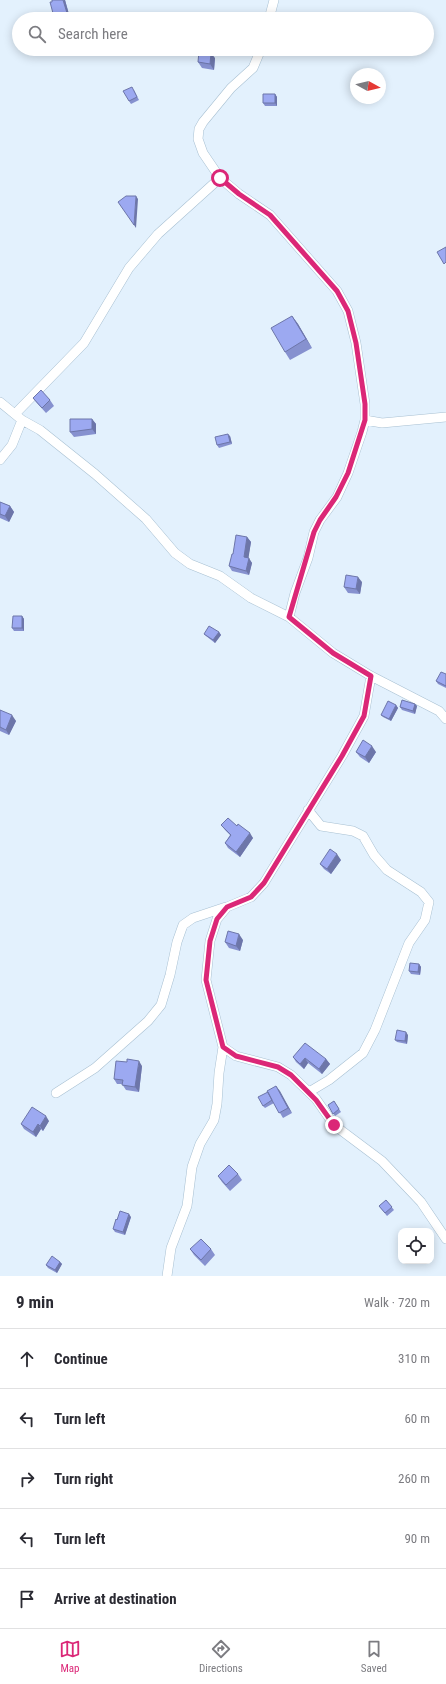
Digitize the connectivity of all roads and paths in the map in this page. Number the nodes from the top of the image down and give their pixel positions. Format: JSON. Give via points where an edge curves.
{"nodes":[{"id":1,"x":274,"y":0,"type":"edge"},
{"id":2,"x":271,"y":12,"type":"edge"},
{"id":3,"x":258,"y":56,"type":"edge"},
{"id":4,"x":220,"y":178,"type":"junction"},
{"id":5,"x":0,"y":402,"type":"edge"},
{"id":6,"x":446,"y":416,"type":"edge"},
{"id":7,"x":18,"y":417,"type":"junction"},
{"id":8,"x":365,"y":420,"type":"junction"},
{"id":9,"x":0,"y":460,"type":"edge"},
{"id":10,"x":289,"y":617,"type":"junction"},
{"id":11,"x":371,"y":676,"type":"junction"},
{"id":12,"x":446,"y":719,"type":"edge"},
{"id":13,"x":308,"y":810,"type":"junction"},
{"id":14,"x":227,"y":907,"type":"junction"},
{"id":15,"x":223,"y":1047,"type":"junction"},
{"id":16,"x":309,"y":1092,"type":"junction"},
{"id":17,"x":56,"y":1093,"type":"dead end"},
{"id":18,"x":446,"y":1240,"type":"edge"},
{"id":19,"x":168,"y":1275,"type":"edge"}],
"edges":[{"from":1,"to":2,"type":"street"},
{"from":3,"to":4,"type":"street","via":[[253,68],[231,88],[199,129],[198,139],[203,153]]},
{"from":4,"to":7,"type":"street","via":[[158,234],[129,268],[84,343]]},
{"from":4,"to":8,"type":"street","via":[[270,215],[337,291],[348,311],[356,343]]},
{"from":5,"to":7,"type":"street"},
{"from":6,"to":8,"type":"street","via":[[382,423]]},
{"from":7,"to":9,"type":"street","via":[[12,445]]},
{"from":7,"to":10,"type":"street","via":[[40,430],[95,474],[146,519],[175,553],[190,564],[220,576],[251,598]]},
{"from":8,"to":10,"type":"street","via":[[348,473],[314,532]]},
{"from":10,"to":11,"type":"street","via":[[333,653]]},
{"from":11,"to":12,"type":"street","via":[[417,698],[439,711]]},
{"from":11,"to":13,"type":"street","via":[[364,716]]},
{"from":13,"to":14,"type":"street","via":[[264,883],[251,897]]},
{"from":13,"to":16,"type":"street","via":[[321,826],[353,831],[363,836],[387,870],[421,892],[429,902],[425,920],[409,943],[375,1030],[363,1053]]},
{"from":14,"to":15,"type":"street","via":[[217,919],[210,941],[206,980]]},
{"from":14,"to":17,"type":"street","via":[[193,918],[183,925],[161,1005],[148,1021],[95,1068]]},
{"from":15,"to":16,"type":"street","via":[[236,1056],[278,1067]]},
{"from":15,"to":19,"type":"street","via":[[214,1120],[200,1144],[192,1167],[187,1206],[171,1248]]},
{"from":16,"to":18,"type":"street","via":[[334,1125],[382,1161],[421,1202]]}]}
